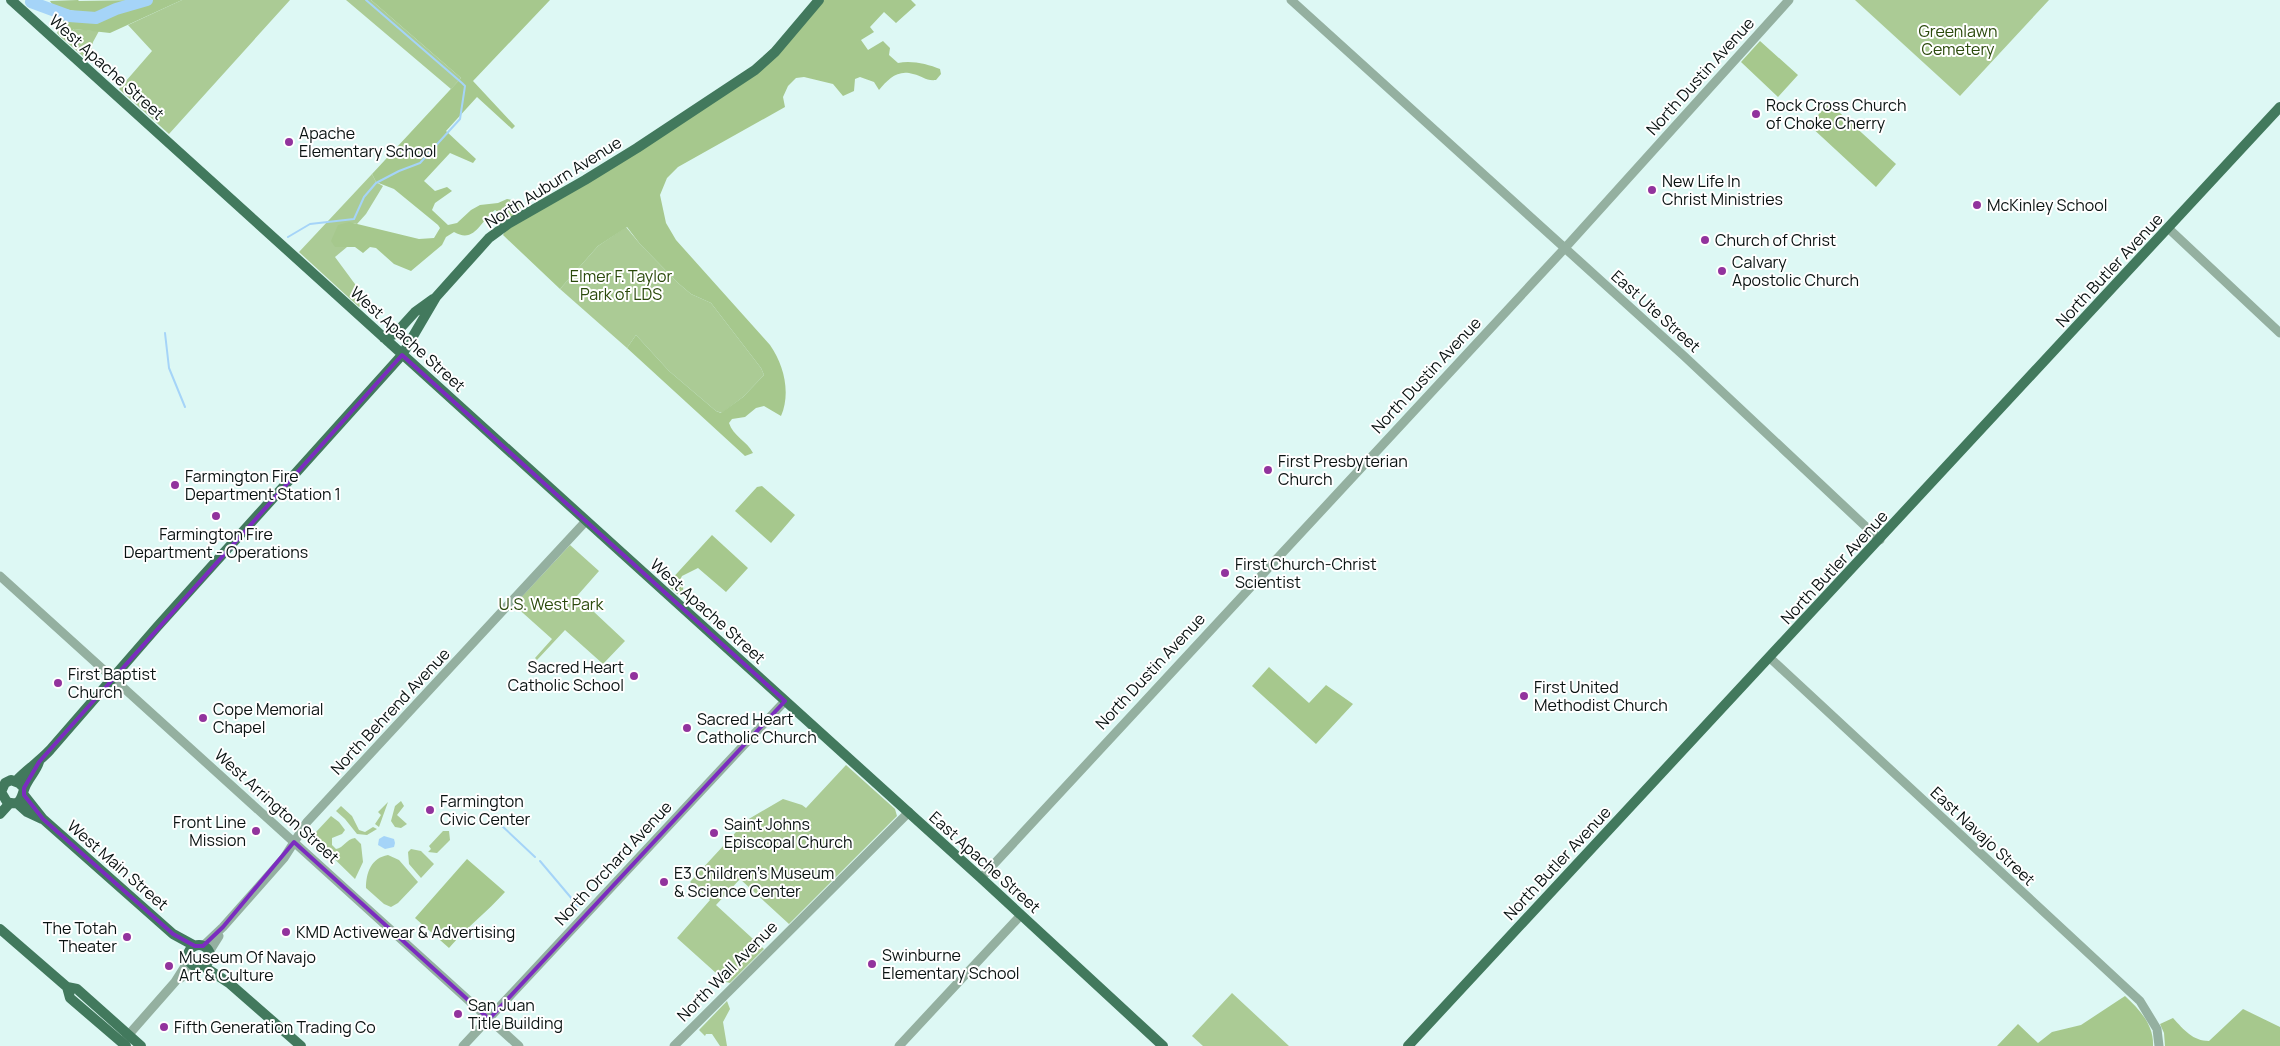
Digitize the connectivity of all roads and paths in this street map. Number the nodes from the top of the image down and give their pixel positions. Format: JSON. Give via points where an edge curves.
{"nodes":[{"id":1,"x":10,"y":0,"type":"edge"},
{"id":2,"x":819,"y":0,"type":"edge"},
{"id":3,"x":1291,"y":0,"type":"edge"},
{"id":4,"x":1789,"y":0,"type":"edge"},
{"id":5,"x":2280,"y":107,"type":"edge"},
{"id":6,"x":2168,"y":228,"type":"junction"},
{"id":7,"x":1565,"y":248,"type":"junction"},
{"id":8,"x":436,"y":297,"type":"junction"},
{"id":9,"x":2280,"y":332,"type":"edge"},
{"id":10,"x":384,"y":338,"type":"junction"},
{"id":11,"x":402,"y":354,"type":"junction"},
{"id":12,"x":586,"y":521,"type":"junction"},
{"id":13,"x":1880,"y":540,"type":"junction"},
{"id":14,"x":0,"y":576,"type":"edge"},
{"id":15,"x":1770,"y":658,"type":"junction"},
{"id":16,"x":112,"y":678,"type":"junction"},
{"id":17,"x":785,"y":700,"type":"junction"},
{"id":18,"x":9,"y":791,"type":"edge"},
{"id":19,"x":909,"y":812,"type":"junction"},
{"id":20,"x":0,"y":814,"type":"edge"},
{"id":21,"x":294,"y":842,"type":"junction"},
{"id":22,"x":981,"y":878,"type":"junction"},
{"id":23,"x":1021,"y":915,"type":"junction"},
{"id":24,"x":0,"y":929,"type":"edge"},
{"id":25,"x":199,"y":956,"type":"junction"},
{"id":26,"x":489,"y":1019,"type":"junction"},
{"id":27,"x":124,"y":1042,"type":"edge"},
{"id":28,"x":141,"y":1046,"type":"edge"},
{"id":29,"x":301,"y":1046,"type":"edge"},
{"id":30,"x":463,"y":1046,"type":"edge"},
{"id":31,"x":519,"y":1046,"type":"edge"},
{"id":32,"x":674,"y":1046,"type":"edge"},
{"id":33,"x":899,"y":1046,"type":"edge"},
{"id":34,"x":1163,"y":1046,"type":"edge"},
{"id":35,"x":1408,"y":1046,"type":"edge"},
{"id":36,"x":2159,"y":1046,"type":"edge"}],
"edges":[{"from":1,"to":10,"type":"main road","name":"West Apache Street"},
{"from":2,"to":8,"type":"main road","name":"North Auburn Avenue","via":[[775,52],[755,70],[585,180],[500,230],[464,264]]},
{"from":3,"to":7,"type":"street","name":"East Ute Street"},
{"from":4,"to":7,"type":"street","name":"North Dustin Avenue"},
{"from":5,"to":6,"type":"main road","name":"North Butler Avenue"},
{"from":6,"to":9,"type":"street"},
{"from":6,"to":13,"type":"main road","name":"North Butler Avenue"},
{"from":7,"to":13,"type":"street","name":"East Ute Street"},
{"from":7,"to":22,"type":"street","name":"North Dustin Avenue"},
{"from":8,"to":10,"type":"main road","via":[[415,312],[395,334]]},
{"from":8,"to":11,"type":"main road","name":"North Auburn Avenue"},
{"from":10,"to":11,"type":"main road","name":"West Apache Street"},
{"from":11,"to":12,"type":"main road","name":"West Apache Street"},
{"from":11,"to":16,"type":"main road","name":"North Auburn Avenue"},
{"from":12,"to":17,"type":"main road","name":"West Apache Street"},
{"from":12,"to":21,"type":"street","name":"North Behrend Avenue","via":[[307,822]]},
{"from":13,"to":15,"type":"main road","name":"North Butler Avenue"},
{"from":14,"to":16,"type":"street","name":"West Arrington Street"},
{"from":15,"to":35,"type":"main road","name":"North Butler Avenue"},
{"from":15,"to":36,"type":"street","name":"East Navajo Street","via":[[2140,1001],[2157,1029]]},
{"from":16,"to":18,"type":"main road","name":"North Auburn Avenue","via":[[39,762],[36,771]]},
{"from":16,"to":21,"type":"street","name":"West Arrington Street"},
{"from":17,"to":19,"type":"main road","name":"East Apache Street"},
{"from":17,"to":26,"type":"street","name":"North Orchard Avenue"},
{"from":18,"to":20,"type":"main road","name":"North Auburn Avenue"},
{"from":18,"to":25,"type":"main road","name":"West Main Street"},
{"from":19,"to":22,"type":"main road","name":"East Apache Street"},
{"from":19,"to":32,"type":"street","name":"North Wall Avenue"},
{"from":21,"to":25,"type":"street","name":"North Behrend Avenue","via":[[284,858]]},
{"from":21,"to":26,"type":"street","name":"West Arrington Street"},
{"from":22,"to":23,"type":"main road","name":"East Apache Street"},
{"from":23,"to":33,"type":"street"},
{"from":23,"to":34,"type":"main road","name":"East Apache Street"},
{"from":24,"to":27,"type":"main road","via":[[67,987],[70,998]]},
{"from":25,"to":27,"type":"street","name":"North Behrend Avenue"},
{"from":25,"to":29,"type":"main road","name":"West Main Street"},
{"from":26,"to":30,"type":"street","name":"North Orchard Avenue"},
{"from":26,"to":31,"type":"street","name":"West Arrington Street"},
{"from":27,"to":28,"type":"main road"}]}
